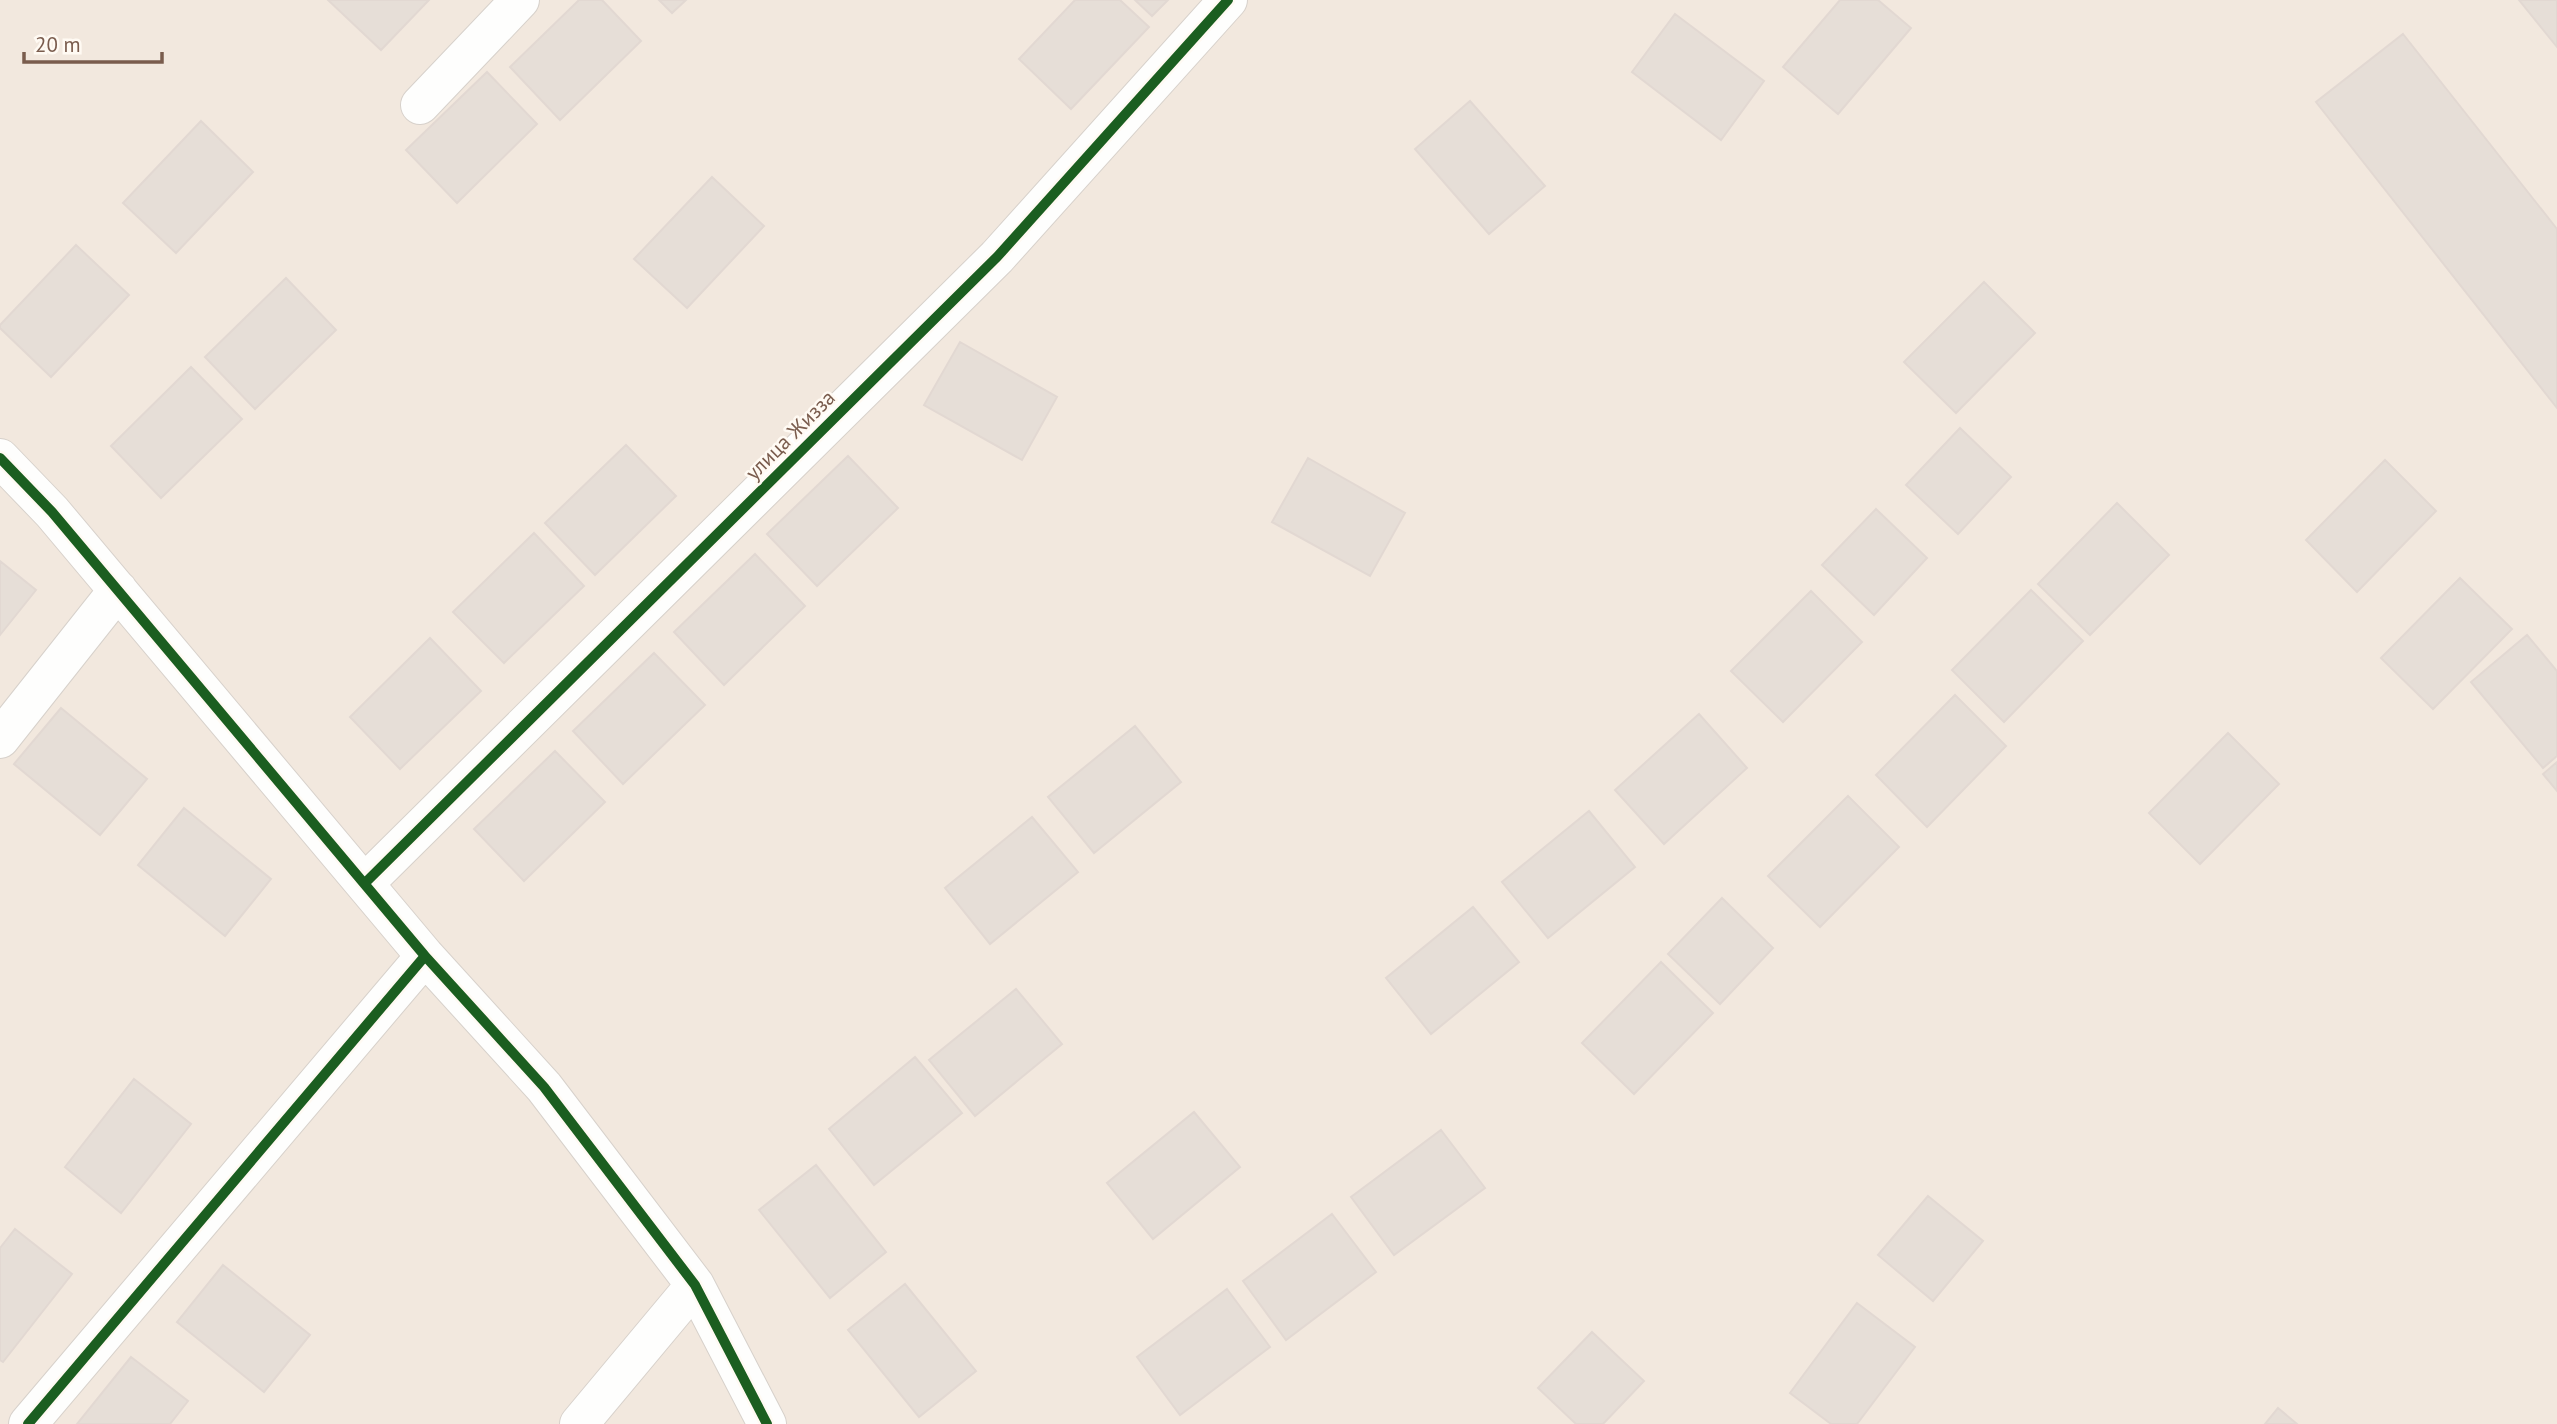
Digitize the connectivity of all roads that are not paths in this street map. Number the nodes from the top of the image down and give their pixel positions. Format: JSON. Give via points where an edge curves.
{"nodes":[{"id":1,"x":520,"y":0,"type":"edge"},
{"id":2,"x":1228,"y":0,"type":"edge"},
{"id":3,"x":420,"y":105,"type":"dead end"},
{"id":4,"x":0,"y":458,"type":"edge"},
{"id":5,"x":118,"y":590,"type":"junction"},
{"id":6,"x":0,"y":739,"type":"edge"},
{"id":7,"x":365,"y":883,"type":"junction"},
{"id":8,"x":425,"y":956,"type":"junction"},
{"id":9,"x":695,"y":1285,"type":"junction"},
{"id":10,"x":27,"y":1424,"type":"edge"},
{"id":11,"x":579,"y":1424,"type":"edge"},
{"id":12,"x":767,"y":1424,"type":"edge"}],
"edges":[{"from":1,"to":3,"type":"street"},
{"from":2,"to":7,"type":"street","name":"улица Жизза","via":[[997,257]]},
{"from":4,"to":5,"type":"street"},
{"from":5,"to":6,"type":"street"},
{"from":5,"to":7,"type":"street"},
{"from":7,"to":8,"type":"street"},
{"from":8,"to":9,"type":"street","via":[[544,1087]]},
{"from":8,"to":10,"type":"street"},
{"from":9,"to":11,"type":"street"},
{"from":9,"to":12,"type":"street"}]}
